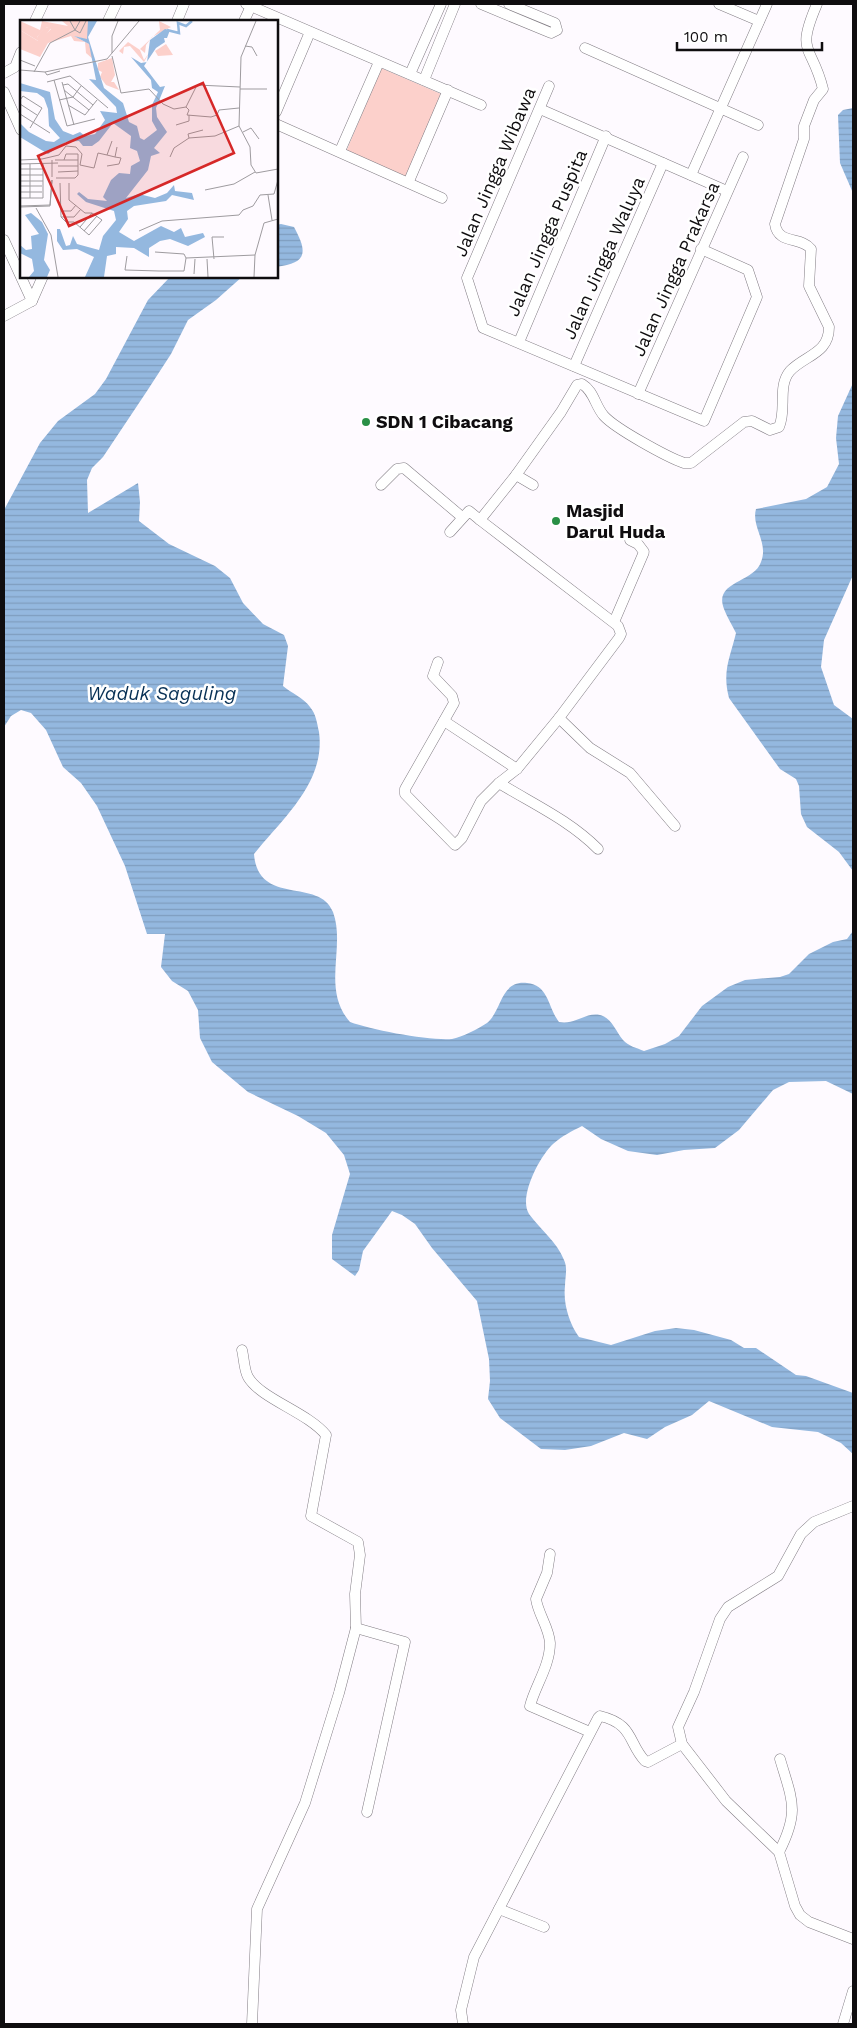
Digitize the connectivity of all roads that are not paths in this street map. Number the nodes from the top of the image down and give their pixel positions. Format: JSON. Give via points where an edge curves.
{"nodes":[{"id":1,"x":43,"y":4,"type":"edge"},
{"id":2,"x":116,"y":4,"type":"edge"},
{"id":3,"x":184,"y":4,"type":"edge"},
{"id":4,"x":441,"y":4,"type":"edge"},
{"id":5,"x":455,"y":4,"type":"edge"},
{"id":6,"x":481,"y":4,"type":"edge"},
{"id":7,"x":509,"y":4,"type":"edge"},
{"id":8,"x":719,"y":4,"type":"edge"},
{"id":9,"x":767,"y":4,"type":"edge"},
{"id":10,"x":818,"y":4,"type":"edge"},
{"id":11,"x":248,"y":5,"type":"edge"},
{"id":12,"x":35,"y":20,"type":"edge"},
{"id":13,"x":108,"y":20,"type":"edge"},
{"id":14,"x":177,"y":20,"type":"edge"},
{"id":15,"x":244,"y":20,"type":"edge"},
{"id":16,"x":759,"y":22,"type":"junction"},
{"id":17,"x":310,"y":32,"type":"junction"},
{"id":18,"x":585,"y":48,"type":"dead end"},
{"id":19,"x":20,"y":54,"type":"edge"},
{"id":20,"x":379,"y":62,"type":"junction"},
{"id":21,"x":4,"y":72,"type":"edge"},
{"id":22,"x":410,"y":74,"type":"junction"},
{"id":23,"x":424,"y":80,"type":"junction"},
{"id":24,"x":549,"y":86,"type":"dead end"},
{"id":25,"x":448,"y":90,"type":"junction"},
{"id":26,"x":4,"y":92,"type":"edge"},
{"id":27,"x":481,"y":105,"type":"dead end"},
{"id":28,"x":278,"y":107,"type":"edge"},
{"id":29,"x":720,"y":108,"type":"junction"},
{"id":30,"x":540,"y":109,"type":"junction"},
{"id":31,"x":278,"y":125,"type":"edge"},
{"id":32,"x":758,"y":125,"type":"dead end"},
{"id":33,"x":20,"y":128,"type":"edge"},
{"id":34,"x":606,"y":136,"type":"junction"},
{"id":35,"x":340,"y":151,"type":"junction"},
{"id":36,"x":743,"y":157,"type":"dead end"},
{"id":37,"x":664,"y":162,"type":"junction"},
{"id":38,"x":691,"y":175,"type":"junction"},
{"id":39,"x":409,"y":182,"type":"junction"},
{"id":40,"x":727,"y":191,"type":"junction"},
{"id":41,"x":442,"y":198,"type":"dead end"},
{"id":42,"x":4,"y":240,"type":"edge"},
{"id":43,"x":701,"y":250,"type":"junction"},
{"id":44,"x":20,"y":275,"type":"edge"},
{"id":45,"x":21,"y":278,"type":"edge"},
{"id":46,"x":41,"y":278,"type":"edge"},
{"id":47,"x":32,"y":301,"type":"junction"},
{"id":48,"x":4,"y":316,"type":"edge"},
{"id":49,"x":519,"y":342,"type":"junction"},
{"id":50,"x":574,"y":366,"type":"junction"},
{"id":51,"x":638,"y":394,"type":"junction"},
{"id":52,"x":516,"y":475,"type":"junction"},
{"id":53,"x":381,"y":485,"type":"dead end"},
{"id":54,"x":533,"y":485,"type":"dead end"},
{"id":55,"x":462,"y":517,"type":"junction"},
{"id":56,"x":480,"y":520,"type":"junction"},
{"id":57,"x":450,"y":532,"type":"dead end"},
{"id":58,"x":630,"y":540,"type":"dead end"},
{"id":59,"x":614,"y":622,"type":"junction"},
{"id":60,"x":438,"y":662,"type":"dead end"},
{"id":61,"x":559,"y":718,"type":"junction"},
{"id":62,"x":444,"y":721,"type":"junction"},
{"id":63,"x":517,"y":769,"type":"junction"},
{"id":64,"x":498,"y":783,"type":"junction"},
{"id":65,"x":675,"y":826,"type":"dead end"},
{"id":66,"x":598,"y":849,"type":"dead end"},
{"id":67,"x":242,"y":1350,"type":"dead end"},
{"id":68,"x":853,"y":1506,"type":"edge"},
{"id":69,"x":550,"y":1554,"type":"dead end"},
{"id":70,"x":356,"y":1628,"type":"junction"},
{"id":71,"x":590,"y":1732,"type":"junction"},
{"id":72,"x":682,"y":1744,"type":"junction"},
{"id":73,"x":780,"y":1759,"type":"dead end"},
{"id":74,"x":367,"y":1812,"type":"dead end"},
{"id":75,"x":779,"y":1852,"type":"junction"},
{"id":76,"x":499,"y":1909,"type":"junction"},
{"id":77,"x":544,"y":1927,"type":"dead end"},
{"id":78,"x":853,"y":1939,"type":"edge"},
{"id":79,"x":853,"y":1991,"type":"edge"},
{"id":80,"x":252,"y":2024,"type":"edge"},
{"id":81,"x":463,"y":2024,"type":"edge"},
{"id":82,"x":843,"y":2024,"type":"edge"}],
"edges":[{"from":1,"to":12,"type":"street"},
{"from":2,"to":13,"type":"street"},
{"from":3,"to":14,"type":"street"},
{"from":4,"to":22,"type":"street"},
{"from":5,"to":23,"type":"street"},
{"from":6,"to":7,"type":"street","via":[[551,33],[558,30],[555,24]]},
{"from":8,"to":16,"type":"street"},
{"from":9,"to":16,"type":"street"},
{"from":10,"to":52,"type":"street","via":[[805,40],[823,89],[814,100],[804,126],[804,139],[775,224],[781,237],[807,244],[812,249],[809,286],[829,334],[821,350],[789,372],[783,391],[779,427],[770,430],[752,421],[744,422],[691,464],[684,463],[645,444],[605,417],[588,388],[580,384],[574,387],[561,412]]},
{"from":11,"to":15,"type":"street"},
{"from":11,"to":17,"type":"street"},
{"from":16,"to":29,"type":"street"},
{"from":17,"to":20,"type":"street"},
{"from":17,"to":28,"type":"street"},
{"from":18,"to":29,"type":"street"},
{"from":19,"to":21,"type":"street","via":[[15,67]]},
{"from":20,"to":22,"type":"street"},
{"from":20,"to":35,"type":"street"},
{"from":22,"to":23,"type":"street"},
{"from":23,"to":25,"type":"street"},
{"from":24,"to":30,"type":"street","name":"Jalan Jingga Wibawa"},
{"from":25,"to":27,"type":"street"},
{"from":25,"to":39,"type":"street"},
{"from":26,"to":33,"type":"street"},
{"from":29,"to":32,"type":"street"},
{"from":29,"to":38,"type":"street"},
{"from":30,"to":34,"type":"street"},
{"from":30,"to":49,"type":"street","name":"Jalan Jingga Wibawa","via":[[467,278],[483,328]]},
{"from":31,"to":35,"type":"street"},
{"from":34,"to":37,"type":"street"},
{"from":34,"to":49,"type":"street","name":"Jalan Jingga Puspita"},
{"from":35,"to":39,"type":"street"},
{"from":36,"to":40,"type":"street","name":"Jalan Jingga Prakarsa"},
{"from":37,"to":38,"type":"street"},
{"from":37,"to":50,"type":"street","name":"Jalan Jingga Waluya"},
{"from":38,"to":40,"type":"street"},
{"from":39,"to":41,"type":"street"},
{"from":40,"to":43,"type":"street","name":"Jalan Jingga Prakarsa"},
{"from":42,"to":44,"type":"street"},
{"from":43,"to":51,"type":"street","name":"Jalan Jingga Prakarsa"},
{"from":43,"to":51,"type":"street","via":[[748,270],[757,297],[704,421]]},
{"from":45,"to":47,"type":"street"},
{"from":46,"to":47,"type":"street"},
{"from":47,"to":48,"type":"street"},
{"from":49,"to":50,"type":"street"},
{"from":50,"to":51,"type":"street"},
{"from":52,"to":54,"type":"street"},
{"from":52,"to":56,"type":"street"},
{"from":53,"to":55,"type":"street","via":[[396,469],[404,468]]},
{"from":55,"to":56,"type":"street","via":[[470,511]]},
{"from":55,"to":57,"type":"street"},
{"from":56,"to":59,"type":"street"},
{"from":58,"to":59,"type":"street","via":[[644,552]]},
{"from":59,"to":61,"type":"street","via":[[620,631],[619,638]]},
{"from":60,"to":62,"type":"street","via":[[433,676],[454,699]]},
{"from":61,"to":63,"type":"street"},
{"from":61,"to":65,"type":"street","via":[[590,748],[630,773]]},
{"from":62,"to":63,"type":"street"},
{"from":62,"to":64,"type":"street","via":[[405,789],[411,802],[455,845],[481,801]]},
{"from":63,"to":64,"type":"street"},
{"from":64,"to":66,"type":"street","via":[[558,818]]},
{"from":67,"to":70,"type":"street","via":[[248,1376],[261,1389],[302,1414],[326,1435],[311,1516],[358,1542]]},
{"from":68,"to":72,"type":"street","via":[[819,1519],[801,1534],[778,1576],[728,1607],[720,1619],[678,1727]]},
{"from":69,"to":71,"type":"street","via":[[536,1599],[550,1644],[543,1674],[530,1706]]},
{"from":70,"to":74,"type":"street","via":[[403,1640],[405,1644]]},
{"from":70,"to":80,"type":"street","via":[[305,1803],[257,1909]]},
{"from":71,"to":72,"type":"street","via":[[600,1716],[612,1720],[631,1735],[646,1762]]},
{"from":71,"to":76,"type":"street"},
{"from":72,"to":75,"type":"street","via":[[726,1801]]},
{"from":73,"to":75,"type":"street","via":[[793,1806],[790,1830]]},
{"from":75,"to":78,"type":"street","via":[[800,1915],[809,1922]]},
{"from":76,"to":77,"type":"street"},
{"from":76,"to":81,"type":"street","via":[[472,1963],[461,2010]]},
{"from":79,"to":82,"type":"street"}]}
